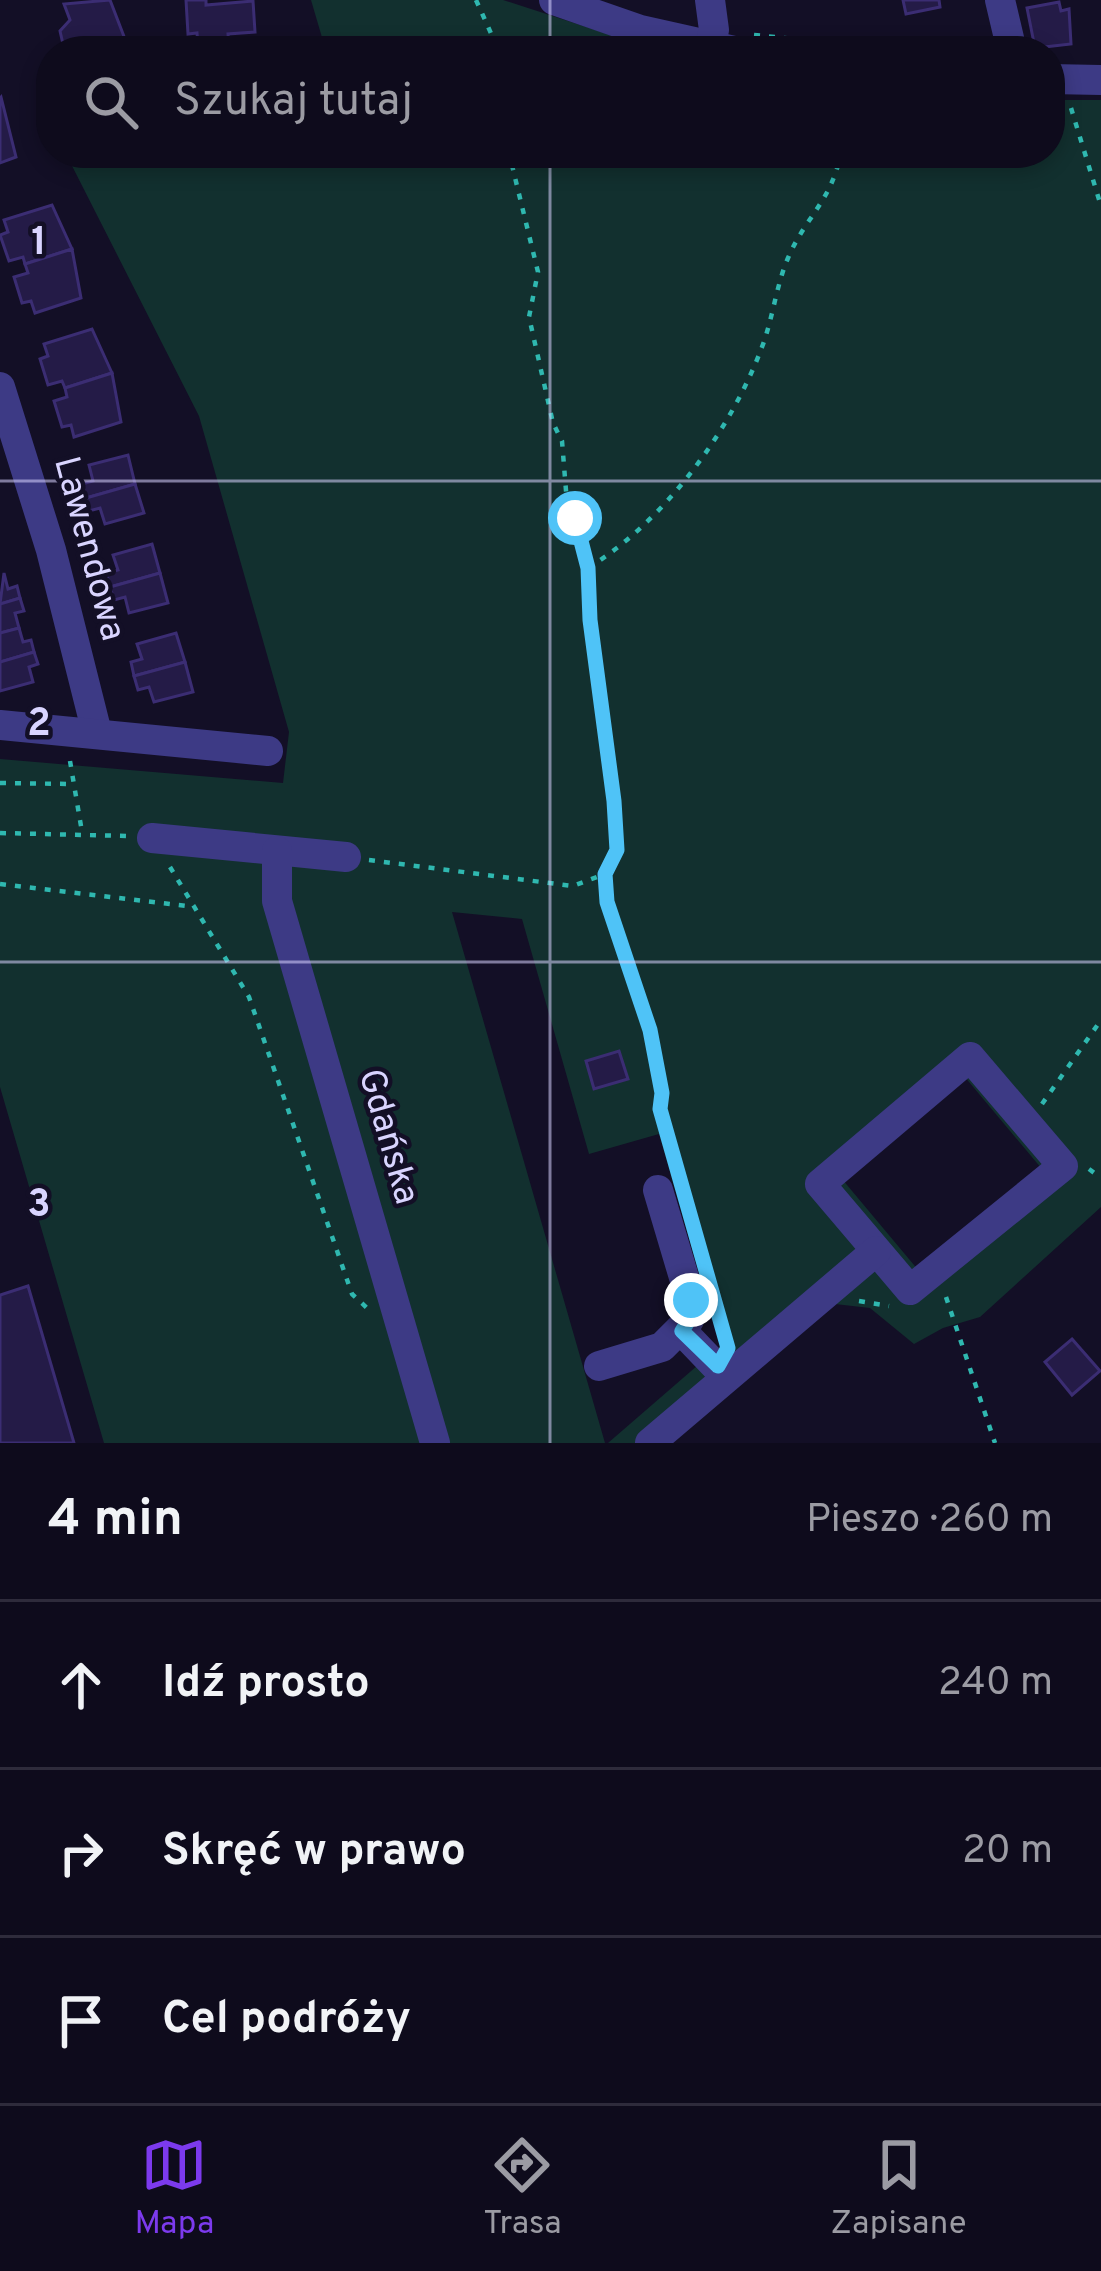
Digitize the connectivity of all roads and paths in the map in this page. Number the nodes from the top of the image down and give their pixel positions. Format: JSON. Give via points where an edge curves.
{"nodes":[{"id":1,"x":476,"y":0,"type":"edge"},
{"id":2,"x":554,"y":0,"type":"edge"},
{"id":3,"x":1000,"y":0,"type":"edge"},
{"id":4,"x":642,"y":15,"type":"edge"},
{"id":5,"x":717,"y":32,"type":"edge"},
{"id":6,"x":492,"y":36,"type":"edge"},
{"id":7,"x":759,"y":36,"type":"edge"},
{"id":8,"x":1008,"y":36,"type":"edge"},
{"id":9,"x":1101,"y":80,"type":"edge"},
{"id":10,"x":1065,"y":85,"type":"edge"},
{"id":11,"x":1065,"y":101,"type":"edge"},
{"id":12,"x":513,"y":168,"type":"edge"},
{"id":13,"x":838,"y":168,"type":"edge"},
{"id":14,"x":1101,"y":206,"type":"edge"},
{"id":15,"x":0,"y":387,"type":"edge"},
{"id":16,"x":588,"y":568,"type":"junction"},
{"id":17,"x":0,"y":724,"type":"edge"},
{"id":18,"x":64,"y":730,"type":"junction"},
{"id":19,"x":98,"y":733,"type":"junction"},
{"id":20,"x":268,"y":752,"type":"dead end"},
{"id":21,"x":0,"y":783,"type":"edge"},
{"id":22,"x":74,"y":784,"type":"junction"},
{"id":23,"x":82,"y":832,"type":"junction"},
{"id":24,"x":0,"y":833,"type":"edge"},
{"id":25,"x":152,"y":838,"type":"junction"},
{"id":26,"x":278,"y":851,"type":"junction"},
{"id":27,"x":346,"y":857,"type":"joint"},
{"id":28,"x":605,"y":874,"type":"junction"},
{"id":29,"x":0,"y":884,"type":"edge"},
{"id":30,"x":195,"y":907,"type":"junction"},
{"id":31,"x":1101,"y":1020,"type":"edge"},
{"id":32,"x":1037,"y":1110,"type":"dead end"},
{"id":33,"x":1085,"y":1165,"type":"dead end"},
{"id":34,"x":1101,"y":1178,"type":"edge"},
{"id":35,"x":668,"y":1182,"type":"joint"},
{"id":36,"x":876,"y":1250,"type":"junction"},
{"id":37,"x":941,"y":1282,"type":"dead end"},
{"id":38,"x":716,"y":1304,"type":"dead end"},
{"id":39,"x":400,"y":1321,"type":"junction"},
{"id":40,"x":682,"y":1331,"type":"junction"},
{"id":41,"x":599,"y":1366,"type":"dead end"},
{"id":42,"x":722,"y":1372,"type":"junction"},
{"id":43,"x":435,"y":1443,"type":"edge"},
{"id":44,"x":650,"y":1443,"type":"edge"},
{"id":45,"x":995,"y":1443,"type":"edge"}],
"edges":[{"from":1,"to":6,"type":"path"},
{"from":2,"to":4,"type":"street"},
{"from":3,"to":8,"type":"street"},
{"from":4,"to":5,"type":"street"},
{"from":5,"to":7,"type":"path"},
{"from":9,"to":10,"type":"street"},
{"from":11,"to":14,"type":"path"},
{"from":12,"to":16,"type":"path","via":[[538,272],[529,317]]},
{"from":13,"to":16,"type":"path","via":[[834,188],[788,258],[763,347],[730,416],[663,500]]},
{"from":15,"to":19,"type":"street","name":"Lawendowa"},
{"from":16,"to":28,"type":"path","via":[[617,850]]},
{"from":17,"to":18,"type":"street"},
{"from":18,"to":19,"type":"street"},
{"from":18,"to":22,"type":"path"},
{"from":19,"to":20,"type":"street"},
{"from":21,"to":22,"type":"path"},
{"from":22,"to":23,"type":"path"},
{"from":23,"to":24,"type":"path"},
{"from":23,"to":25,"type":"path"},
{"from":25,"to":26,"type":"street"},
{"from":25,"to":30,"type":"path"},
{"from":26,"to":27,"type":"street"},
{"from":26,"to":39,"type":"street","name":"Gdańska","via":[[277,901]]},
{"from":27,"to":28,"type":"path","via":[[573,886]]},
{"from":28,"to":35,"type":"path","via":[[650,1030]]},
{"from":29,"to":30,"type":"path"},
{"from":30,"to":39,"type":"path","via":[[249,997],[352,1294]]},
{"from":31,"to":32,"type":"path"},
{"from":33,"to":34,"type":"path"},
{"from":35,"to":40,"type":"street","via":[[691,1300]]},
{"from":36,"to":36,"type":"street","via":[[910,1290],[1063,1166],[970,1057],[820,1184]]},
{"from":36,"to":42,"type":"street"},
{"from":37,"to":45,"type":"path"},
{"from":38,"to":42,"type":"path","via":[[728,1348]]},
{"from":39,"to":43,"type":"street","name":"Gdańska"},
{"from":40,"to":41,"type":"street","via":[[662,1347]]},
{"from":40,"to":42,"type":"street"},
{"from":42,"to":44,"type":"street"}]}
